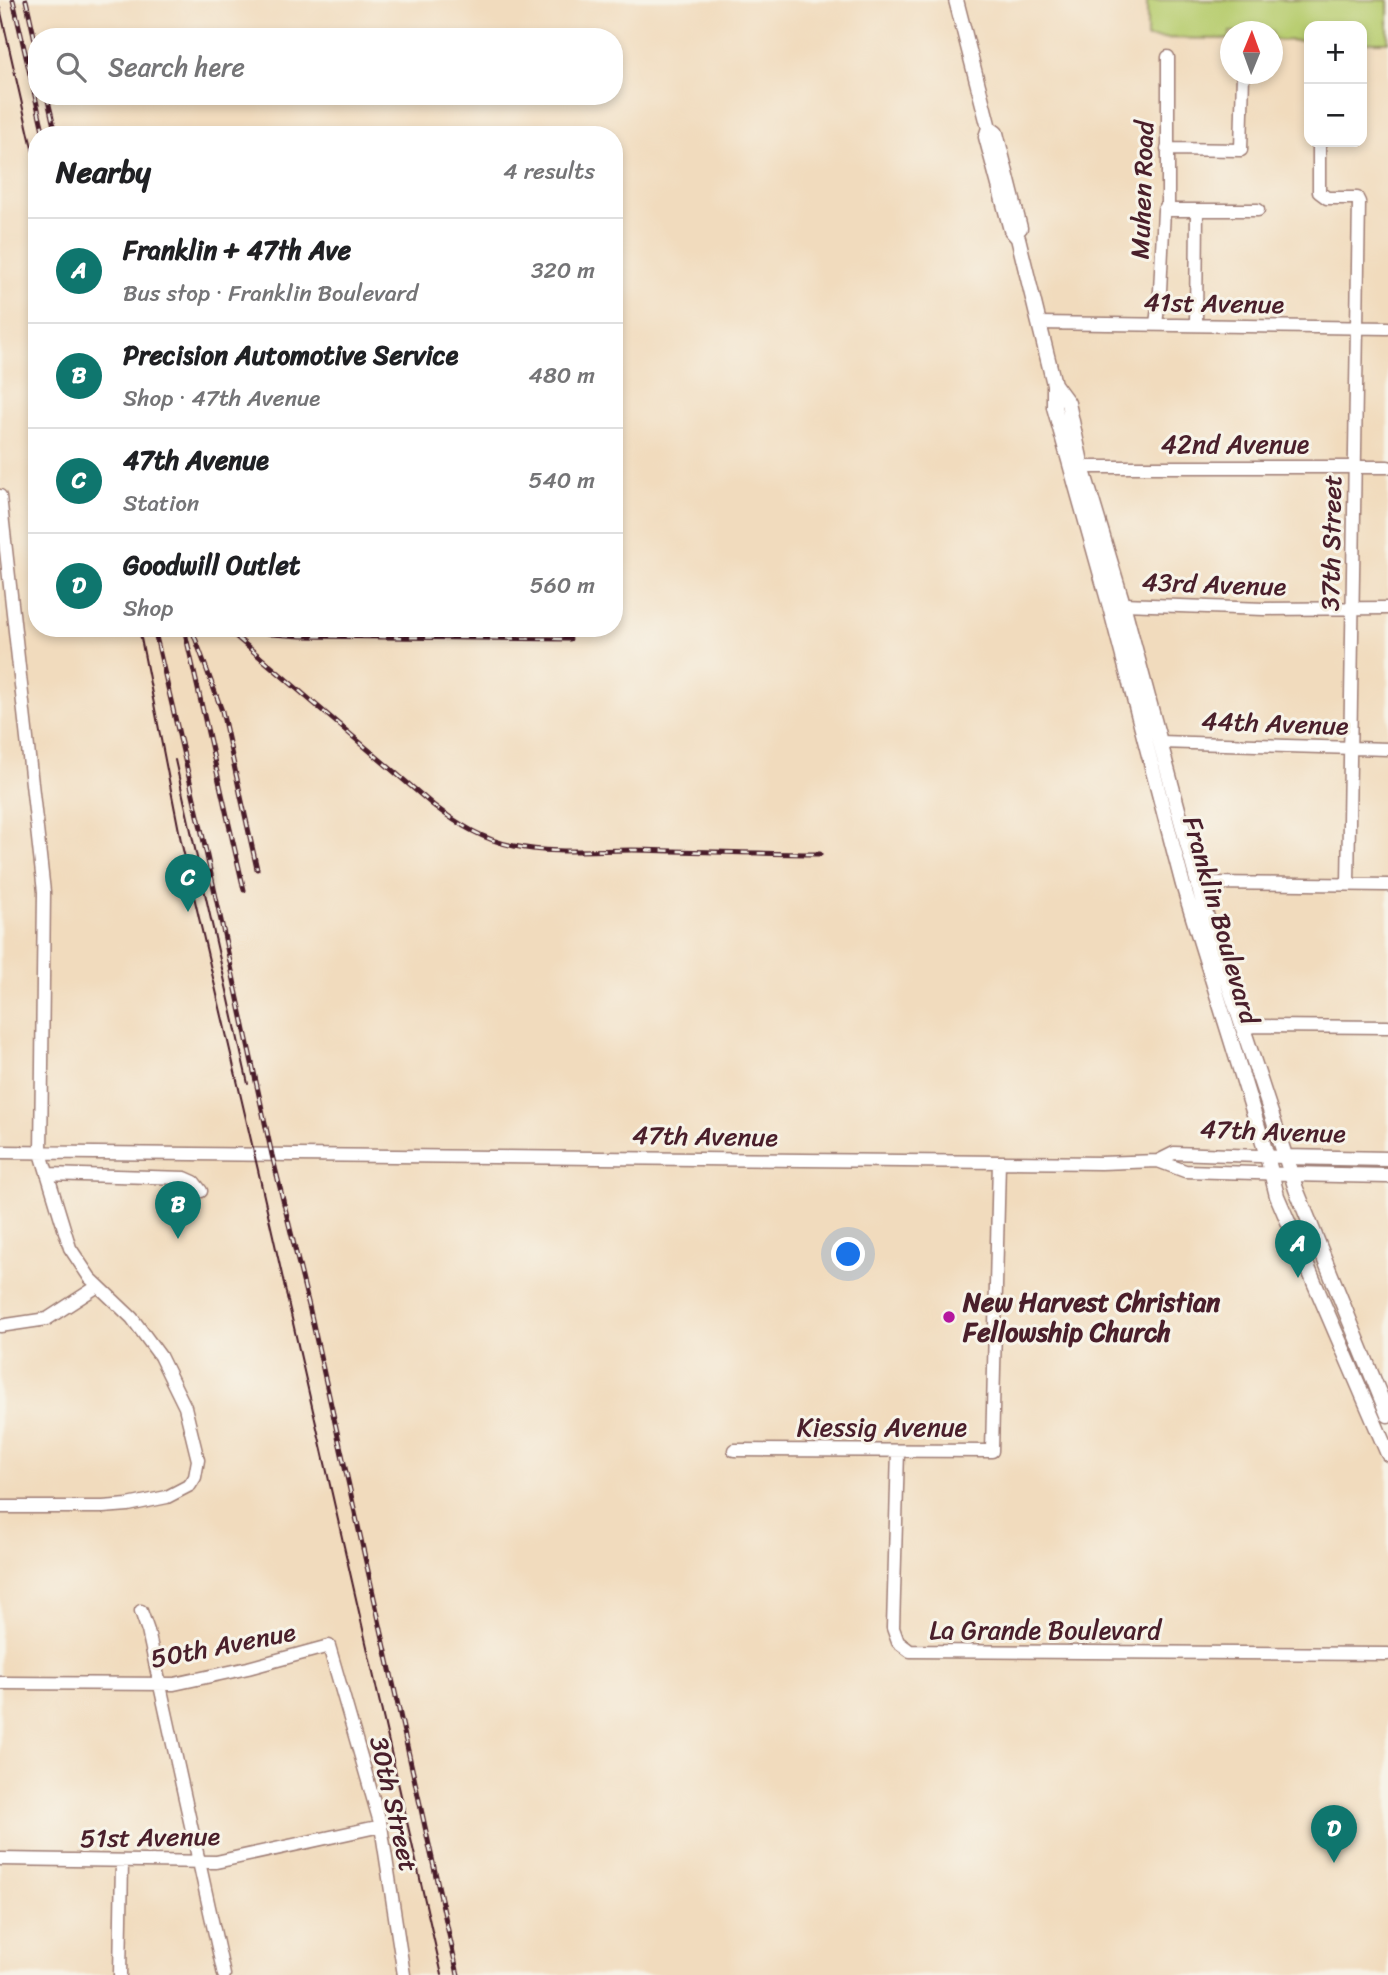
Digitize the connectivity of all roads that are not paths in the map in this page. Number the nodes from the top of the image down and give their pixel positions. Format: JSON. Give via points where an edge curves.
{"nodes":[{"id":1,"x":956,"y":0,"type":"edge"},
{"id":2,"x":1168,"y":57,"type":"dead end"},
{"id":3,"x":1243,"y":84,"type":"edge"},
{"id":4,"x":1319,"y":147,"type":"edge"},
{"id":5,"x":1167,"y":149,"type":"junction"},
{"id":6,"x":1164,"y":210,"type":"junction"},
{"id":7,"x":1197,"y":210,"type":"junction"},
{"id":8,"x":1258,"y":210,"type":"dead end"},
{"id":9,"x":1039,"y":323,"type":"junction"},
{"id":10,"x":1156,"y":324,"type":"junction"},
{"id":11,"x":1196,"y":325,"type":"junction"},
{"id":12,"x":1356,"y":327,"type":"junction"},
{"id":13,"x":1388,"y":328,"type":"edge"},
{"id":14,"x":1054,"y":384,"type":"junction"},
{"id":15,"x":1355,"y":466,"type":"junction"},
{"id":16,"x":1082,"y":467,"type":"junction"},
{"id":17,"x":1388,"y":467,"type":"edge"},
{"id":18,"x":0,"y":496,"type":"edge"},
{"id":19,"x":1123,"y":604,"type":"junction"},
{"id":20,"x":1353,"y":608,"type":"junction"},
{"id":21,"x":1388,"y":608,"type":"edge"},
{"id":22,"x":1160,"y":742,"type":"junction"},
{"id":23,"x":1351,"y":748,"type":"junction"},
{"id":24,"x":1388,"y":749,"type":"edge"},
{"id":25,"x":1182,"y":830,"type":"junction"},
{"id":26,"x":1348,"y":884,"type":"junction"},
{"id":27,"x":1388,"y":885,"type":"edge"},
{"id":28,"x":1197,"y":886,"type":"junction"},
{"id":29,"x":1196,"y":927,"type":"junction"},
{"id":30,"x":1233,"y":1000,"type":"junction"},
{"id":31,"x":1388,"y":1027,"type":"edge"},
{"id":32,"x":1243,"y":1029,"type":"junction"},
{"id":33,"x":0,"y":1152,"type":"edge"},
{"id":34,"x":41,"y":1153,"type":"junction"},
{"id":35,"x":1267,"y":1156,"type":"junction"},
{"id":36,"x":1285,"y":1157,"type":"junction"},
{"id":37,"x":1388,"y":1158,"type":"edge"},
{"id":38,"x":1158,"y":1161,"type":"junction"},
{"id":39,"x":999,"y":1162,"type":"junction"},
{"id":40,"x":47,"y":1174,"type":"junction"},
{"id":41,"x":1272,"y":1174,"type":"junction"},
{"id":42,"x":1291,"y":1174,"type":"junction"},
{"id":43,"x":1388,"y":1175,"type":"edge"},
{"id":44,"x":201,"y":1191,"type":"dead end"},
{"id":45,"x":98,"y":1286,"type":"junction"},
{"id":46,"x":0,"y":1326,"type":"edge"},
{"id":47,"x":1388,"y":1415,"type":"edge"},
{"id":48,"x":734,"y":1450,"type":"dead end"},
{"id":49,"x":898,"y":1451,"type":"junction"},
{"id":50,"x":1388,"y":1454,"type":"edge"},
{"id":51,"x":0,"y":1507,"type":"edge"},
{"id":52,"x":141,"y":1611,"type":"dead end"},
{"id":53,"x":329,"y":1646,"type":"joint"},
{"id":54,"x":1388,"y":1654,"type":"edge"},
{"id":55,"x":0,"y":1683,"type":"edge"},
{"id":56,"x":160,"y":1685,"type":"junction"},
{"id":57,"x":381,"y":1826,"type":"junction"},
{"id":58,"x":0,"y":1860,"type":"edge"},
{"id":59,"x":122,"y":1862,"type":"junction"},
{"id":60,"x":199,"y":1863,"type":"junction"},
{"id":61,"x":120,"y":1975,"type":"edge"},
{"id":62,"x":225,"y":1975,"type":"edge"},
{"id":63,"x":404,"y":1975,"type":"edge"}],
"edges":[{"from":1,"to":9,"type":"main road","name":"Franklin Boulevard","via":[[989,128],[996,133],[1004,163]]},
{"from":2,"to":5,"type":"street","name":"Muhen Road"},
{"from":3,"to":5,"type":"street","via":[[1241,150]]},
{"from":4,"to":12,"type":"street","name":"37th Street","via":[[1319,192],[1327,198],[1357,198],[1359,202]]},
{"from":5,"to":6,"type":"street","name":"Muhen Road","via":[[1168,204]]},
{"from":6,"to":7,"type":"street"},
{"from":6,"to":10,"type":"street","name":"Muhen Road"},
{"from":7,"to":8,"type":"street"},
{"from":7,"to":11,"type":"street"},
{"from":9,"to":10,"type":"street","name":"41st Avenue"},
{"from":9,"to":14,"type":"main road","name":"Franklin Boulevard"},
{"from":10,"to":11,"type":"street","name":"41st Avenue"},
{"from":11,"to":12,"type":"street","name":"41st Avenue"},
{"from":12,"to":13,"type":"street","name":"41st Avenue"},
{"from":12,"to":15,"type":"street","name":"37th Street"},
{"from":14,"to":16,"type":"main road","name":"Franklin Boulevard","via":[[1068,403]]},
{"from":14,"to":29,"type":"main road","name":"Franklin Boulevard","via":[[1055,407]]},
{"from":15,"to":16,"type":"street","name":"42nd Avenue"},
{"from":15,"to":17,"type":"street","name":"42nd Avenue"},
{"from":15,"to":20,"type":"street","name":"37th Street"},
{"from":16,"to":19,"type":"main road","name":"Franklin Boulevard"},
{"from":18,"to":34,"type":"street","via":[[44,892]]},
{"from":19,"to":20,"type":"street","name":"43rd Avenue"},
{"from":19,"to":22,"type":"main road","name":"Franklin Boulevard"},
{"from":20,"to":21,"type":"street","name":"43rd Avenue"},
{"from":20,"to":23,"type":"street","name":"37th Street"},
{"from":22,"to":23,"type":"street","name":"44th Avenue"},
{"from":22,"to":25,"type":"main road","name":"Franklin Boulevard"},
{"from":23,"to":24,"type":"street","name":"44th Avenue"},
{"from":23,"to":26,"type":"street","name":"37th Street"},
{"from":25,"to":28,"type":"main road","name":"Franklin Boulevard"},
{"from":25,"to":29,"type":"main road","via":[[1181,853],[1197,906]]},
{"from":26,"to":27,"type":"street"},
{"from":26,"to":28,"type":"street"},
{"from":28,"to":30,"type":"main road","name":"Franklin Boulevard"},
{"from":29,"to":30,"type":"main road","via":[[1206,940],[1221,985]]},
{"from":29,"to":35,"type":"main road","name":"Franklin Boulevard"},
{"from":30,"to":32,"type":"main road","name":"Franklin Boulevard"},
{"from":31,"to":32,"type":"street"},
{"from":32,"to":36,"type":"main road","name":"Franklin Boulevard"},
{"from":33,"to":34,"type":"street","name":"47th Avenue"},
{"from":34,"to":39,"type":"street","name":"47th Avenue"},
{"from":34,"to":40,"type":"street"},
{"from":35,"to":36,"type":"street","name":"47th Avenue"},
{"from":35,"to":38,"type":"street","name":"47th Avenue","via":[[1174,1153]]},
{"from":35,"to":41,"type":"main road","name":"Franklin Boulevard"},
{"from":36,"to":37,"type":"main road","name":"47th Avenue"},
{"from":36,"to":42,"type":"main road","name":"Franklin Boulevard"},
{"from":38,"to":39,"type":"street","name":"47th Avenue"},
{"from":38,"to":41,"type":"street","name":"47th Avenue","via":[[1185,1171]]},
{"from":39,"to":49,"type":"street","name":"Kiessig Avenue","via":[[992,1451]]},
{"from":40,"to":44,"type":"street","via":[[185,1178]]},
{"from":40,"to":45,"type":"street","via":[[70,1248]]},
{"from":41,"to":42,"type":"street","name":"47th Avenue"},
{"from":41,"to":50,"type":"main road","name":"Franklin Boulevard","via":[[1277,1196]]},
{"from":42,"to":43,"type":"main road","name":"47th Avenue"},
{"from":42,"to":47,"type":"main road","name":"Franklin Boulevard"},
{"from":45,"to":46,"type":"street","via":[[47,1319]]},
{"from":45,"to":51,"type":"street","via":[[132,1318],[170,1372],[185,1407],[198,1460],[195,1477],[185,1489],[167,1497],[128,1505]]},
{"from":48,"to":49,"type":"street","name":"Kiessig Avenue"},
{"from":49,"to":54,"type":"street","name":"La Grande Boulevard","via":[[893,1628],[898,1642],[910,1651]]},
{"from":52,"to":56,"type":"street"},
{"from":53,"to":56,"type":"street","name":"50th Avenue"},
{"from":53,"to":57,"type":"street","name":"30th Street"},
{"from":55,"to":56,"type":"street","name":"50th Avenue"},
{"from":56,"to":60,"type":"street"},
{"from":57,"to":60,"type":"street","name":"51st Avenue"},
{"from":57,"to":63,"type":"street","name":"30th Street"},
{"from":58,"to":59,"type":"street","name":"51st Avenue"},
{"from":59,"to":60,"type":"street","name":"51st Avenue"},
{"from":59,"to":61,"type":"street"},
{"from":60,"to":62,"type":"street"}]}
